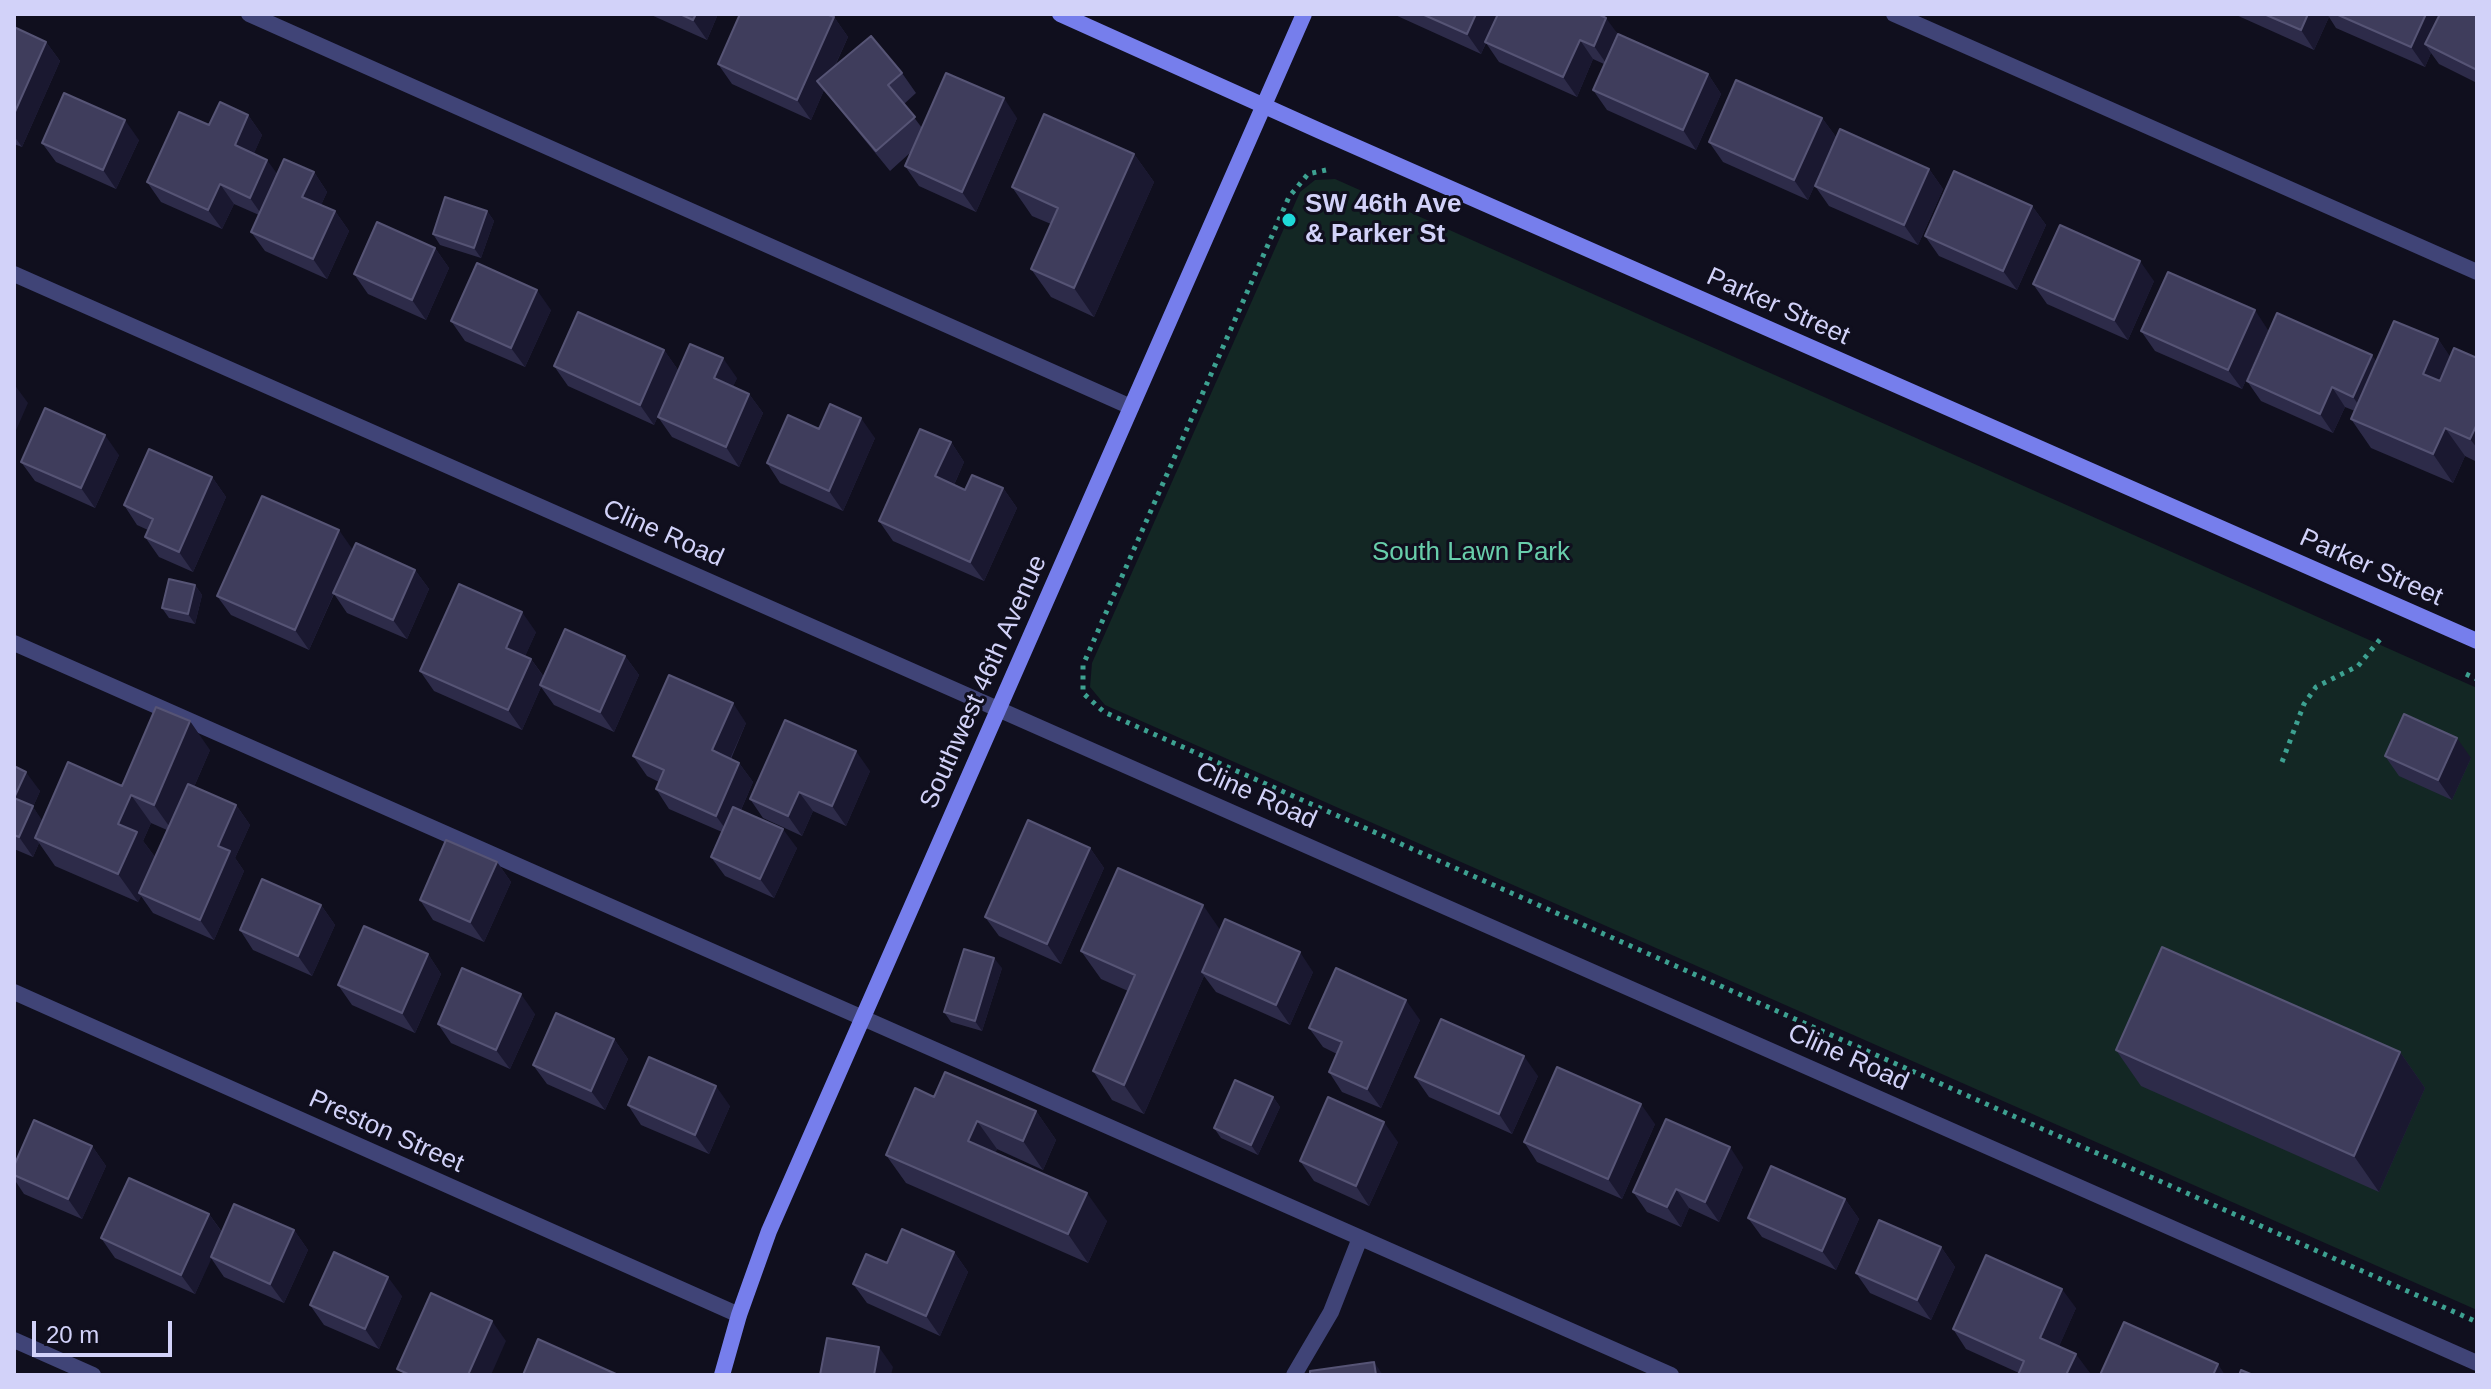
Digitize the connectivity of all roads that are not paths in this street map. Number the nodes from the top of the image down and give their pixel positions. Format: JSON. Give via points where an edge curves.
{"nodes":[{"id":1,"x":249,"y":14,"type":"edge"},
{"id":2,"x":1060,"y":14,"type":"edge"},
{"id":3,"x":1304,"y":14,"type":"edge"},
{"id":4,"x":1894,"y":14,"type":"edge"},
{"id":5,"x":1263,"y":105,"type":"junction"},
{"id":6,"x":2477,"y":272,"type":"edge"},
{"id":7,"x":14,"y":274,"type":"edge"},
{"id":8,"x":1131,"y":407,"type":"junction"},
{"id":9,"x":2477,"y":641,"type":"edge"},
{"id":10,"x":14,"y":643,"type":"edge"},
{"id":11,"x":999,"y":708,"type":"junction"},
{"id":12,"x":14,"y":992,"type":"edge"},
{"id":13,"x":862,"y":1018,"type":"junction"},
{"id":14,"x":1360,"y":1238,"type":"junction"},
{"id":15,"x":739,"y":1315,"type":"junction"},
{"id":16,"x":14,"y":1340,"type":"edge"},
{"id":17,"x":2477,"y":1363,"type":"edge"},
{"id":18,"x":93,"y":1375,"type":"edge"},
{"id":19,"x":722,"y":1375,"type":"edge"},
{"id":20,"x":1294,"y":1375,"type":"edge"},
{"id":21,"x":1671,"y":1375,"type":"edge"}],
"edges":[{"from":1,"to":8,"type":"street"},
{"from":2,"to":5,"type":"main road","name":"Parker Street"},
{"from":3,"to":5,"type":"main road","name":"Southwest 46th Avenue"},
{"from":4,"to":6,"type":"street"},
{"from":5,"to":8,"type":"main road","name":"Southwest 46th Avenue"},
{"from":5,"to":9,"type":"main road","name":"Parker Street"},
{"from":7,"to":11,"type":"street","name":"Cline Road"},
{"from":8,"to":11,"type":"main road","name":"Southwest 46th Avenue"},
{"from":10,"to":13,"type":"street"},
{"from":11,"to":13,"type":"main road","name":"Southwest 46th Avenue"},
{"from":11,"to":17,"type":"street","name":"Cline Road"},
{"from":12,"to":15,"type":"street","name":"Preston Street"},
{"from":13,"to":14,"type":"street"},
{"from":13,"to":15,"type":"main road","name":"Southwest 46th Avenue","via":[[769,1231]]},
{"from":14,"to":20,"type":"street","via":[[1331,1312]]},
{"from":14,"to":21,"type":"street"},
{"from":15,"to":19,"type":"main road","name":"Southwest 46th Avenue"},
{"from":16,"to":18,"type":"street"}]}
